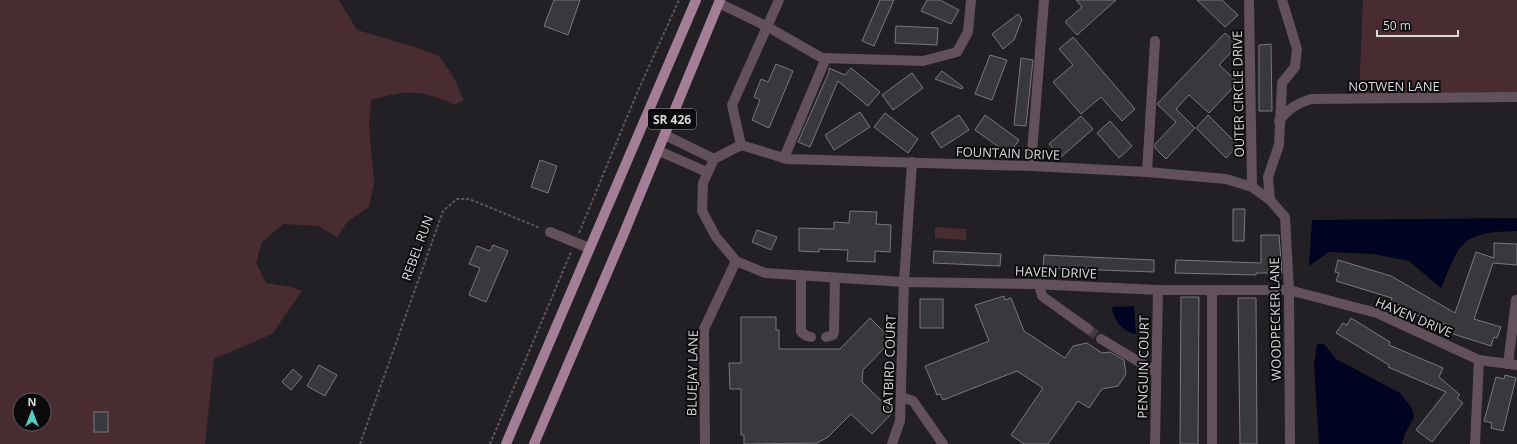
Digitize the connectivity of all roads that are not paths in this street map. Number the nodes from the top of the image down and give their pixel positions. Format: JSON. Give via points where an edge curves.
{"nodes":[{"id":1,"x":696,"y":0,"type":"edge"},
{"id":2,"x":779,"y":0,"type":"edge"},
{"id":3,"x":971,"y":0,"type":"edge"},
{"id":4,"x":1044,"y":0,"type":"edge"},
{"id":5,"x":1249,"y":0,"type":"edge"},
{"id":6,"x":1282,"y":0,"type":"edge"},
{"id":7,"x":720,"y":2,"type":"edge"},
{"id":8,"x":768,"y":27,"type":"junction"},
{"id":9,"x":1155,"y":40,"type":"dead end"},
{"id":10,"x":826,"y":58,"type":"junction"},
{"id":11,"x":1517,"y":97,"type":"edge"},
{"id":12,"x":1279,"y":121,"type":"junction"},
{"id":13,"x":665,"y":135,"type":"junction"},
{"id":14,"x":741,"y":145,"type":"junction"},
{"id":15,"x":659,"y":151,"type":"junction"},
{"id":16,"x":714,"y":158,"type":"junction"},
{"id":17,"x":784,"y":158,"type":"junction"},
{"id":18,"x":912,"y":162,"type":"junction"},
{"id":19,"x":1031,"y":166,"type":"junction"},
{"id":20,"x":707,"y":172,"type":"junction"},
{"id":21,"x":1147,"y":172,"type":"junction"},
{"id":22,"x":1252,"y":188,"type":"junction"},
{"id":23,"x":1270,"y":200,"type":"junction"},
{"id":24,"x":550,"y":232,"type":"road end"},
{"id":25,"x":589,"y":248,"type":"junction"},
{"id":26,"x":736,"y":261,"type":"junction"},
{"id":27,"x":801,"y":275,"type":"junction"},
{"id":28,"x":835,"y":278,"type":"junction"},
{"id":29,"x":904,"y":282,"type":"junction"},
{"id":30,"x":1039,"y":284,"type":"junction"},
{"id":31,"x":1158,"y":290,"type":"junction"},
{"id":32,"x":1212,"y":290,"type":"junction"},
{"id":33,"x":1289,"y":290,"type":"junction"},
{"id":34,"x":1516,"y":300,"type":"dead end"},
{"id":35,"x":1088,"y":329,"type":"tunnel mouth"},
{"id":36,"x":812,"y":337,"type":"dead end"},
{"id":37,"x":826,"y":337,"type":"dead end"},
{"id":38,"x":1101,"y":339,"type":"tunnel mouth"},
{"id":39,"x":1479,"y":360,"type":"junction"},
{"id":40,"x":1513,"y":364,"type":"edge"},
{"id":41,"x":1156,"y":372,"type":"junction"},
{"id":42,"x":901,"y":397,"type":"junction"},
{"id":43,"x":506,"y":444,"type":"edge"},
{"id":44,"x":534,"y":444,"type":"edge"},
{"id":45,"x":705,"y":444,"type":"edge"},
{"id":46,"x":892,"y":444,"type":"edge"},
{"id":47,"x":943,"y":444,"type":"edge"},
{"id":48,"x":1155,"y":444,"type":"edge"},
{"id":49,"x":1212,"y":444,"type":"edge"},
{"id":50,"x":1290,"y":444,"type":"edge"},
{"id":51,"x":1475,"y":444,"type":"edge"}],
"edges":[{"from":1,"to":25,"type":"main road","number":"SR 426"},
{"from":2,"to":8,"type":"street"},
{"from":3,"to":10,"type":"street","via":[[968,32],[957,52],[923,61]]},
{"from":4,"to":19,"type":"street"},
{"from":5,"to":22,"type":"street","name":"OUTER CIRCLE DRIVE"},
{"from":6,"to":12,"type":"street","via":[[1297,49],[1295,67],[1282,83]]},
{"from":7,"to":8,"type":"street"},
{"from":7,"to":13,"type":"main road","number":"SR 426"},
{"from":8,"to":10,"type":"street"},
{"from":8,"to":14,"type":"street","via":[[732,105]]},
{"from":9,"to":21,"type":"street"},
{"from":10,"to":17,"type":"street"},
{"from":11,"to":12,"type":"street","name":"NOTWEN LANE","via":[[1311,99],[1296,104]]},
{"from":12,"to":23,"type":"street","via":[[1279,145],[1268,177]]},
{"from":13,"to":15,"type":"main road","number":"SR 426"},
{"from":13,"to":16,"type":"street"},
{"from":14,"to":16,"type":"street"},
{"from":14,"to":17,"type":"street","name":"FOUNTAIN DRIVE"},
{"from":15,"to":20,"type":"street"},
{"from":15,"to":44,"type":"main road","number":"SR 426"},
{"from":16,"to":20,"type":"street","name":"HAVEN DRIVE"},
{"from":17,"to":18,"type":"street","name":"FOUNTAIN DRIVE"},
{"from":18,"to":19,"type":"street","name":"FOUNTAIN DRIVE"},
{"from":18,"to":29,"type":"street","name":"CATBIRD COURT"},
{"from":19,"to":21,"type":"street","name":"FOUNTAIN DRIVE"},
{"from":20,"to":26,"type":"street","name":"HAVEN DRIVE","via":[[703,183],[702,211],[716,237]]},
{"from":21,"to":22,"type":"street","name":"FOUNTAIN DRIVE","via":[[1226,178]]},
{"from":22,"to":23,"type":"street","name":"FOUNTAIN DRIVE"},
{"from":23,"to":33,"type":"street","name":"WOODPECKER LANE","via":[[1285,217]]},
{"from":24,"to":25,"type":"street"},
{"from":25,"to":43,"type":"main road","number":"SR 426"},
{"from":26,"to":27,"type":"street","name":"HAVEN DRIVE","via":[[765,273]]},
{"from":26,"to":45,"type":"street","name":"BLUEJAY LANE","via":[[704,329]]},
{"from":27,"to":28,"type":"street","name":"HAVEN DRIVE"},
{"from":27,"to":36,"type":"street","via":[[801,332]]},
{"from":28,"to":29,"type":"street","name":"HAVEN DRIVE"},
{"from":28,"to":37,"type":"street","via":[[834,332],[833,335]]},
{"from":29,"to":30,"type":"street","name":"HAVEN DRIVE"},
{"from":29,"to":42,"type":"street","name":"CATBIRD COURT"},
{"from":30,"to":31,"type":"street","name":"HAVEN DRIVE"},
{"from":30,"to":35,"type":"street","via":[[1042,296]]},
{"from":31,"to":32,"type":"street","name":"HAVEN DRIVE"},
{"from":31,"to":41,"type":"street","name":"PENGUIN COURT"},
{"from":32,"to":33,"type":"street","name":"HAVEN DRIVE"},
{"from":32,"to":49,"type":"street"},
{"from":33,"to":39,"type":"street","name":"HAVEN DRIVE","via":[[1377,313]]},
{"from":33,"to":50,"type":"street","name":"WOODPECKER LANE"},
{"from":34,"to":40,"type":"street"},
{"from":38,"to":41,"type":"street"},
{"from":39,"to":40,"type":"street","name":"HAVEN DRIVE"},
{"from":39,"to":51,"type":"street"},
{"from":41,"to":48,"type":"street","name":"PENGUIN COURT"},
{"from":42,"to":46,"type":"street","name":"CATBIRD COURT","via":[[900,421]]},
{"from":42,"to":47,"type":"street","via":[[913,401]]}]}
